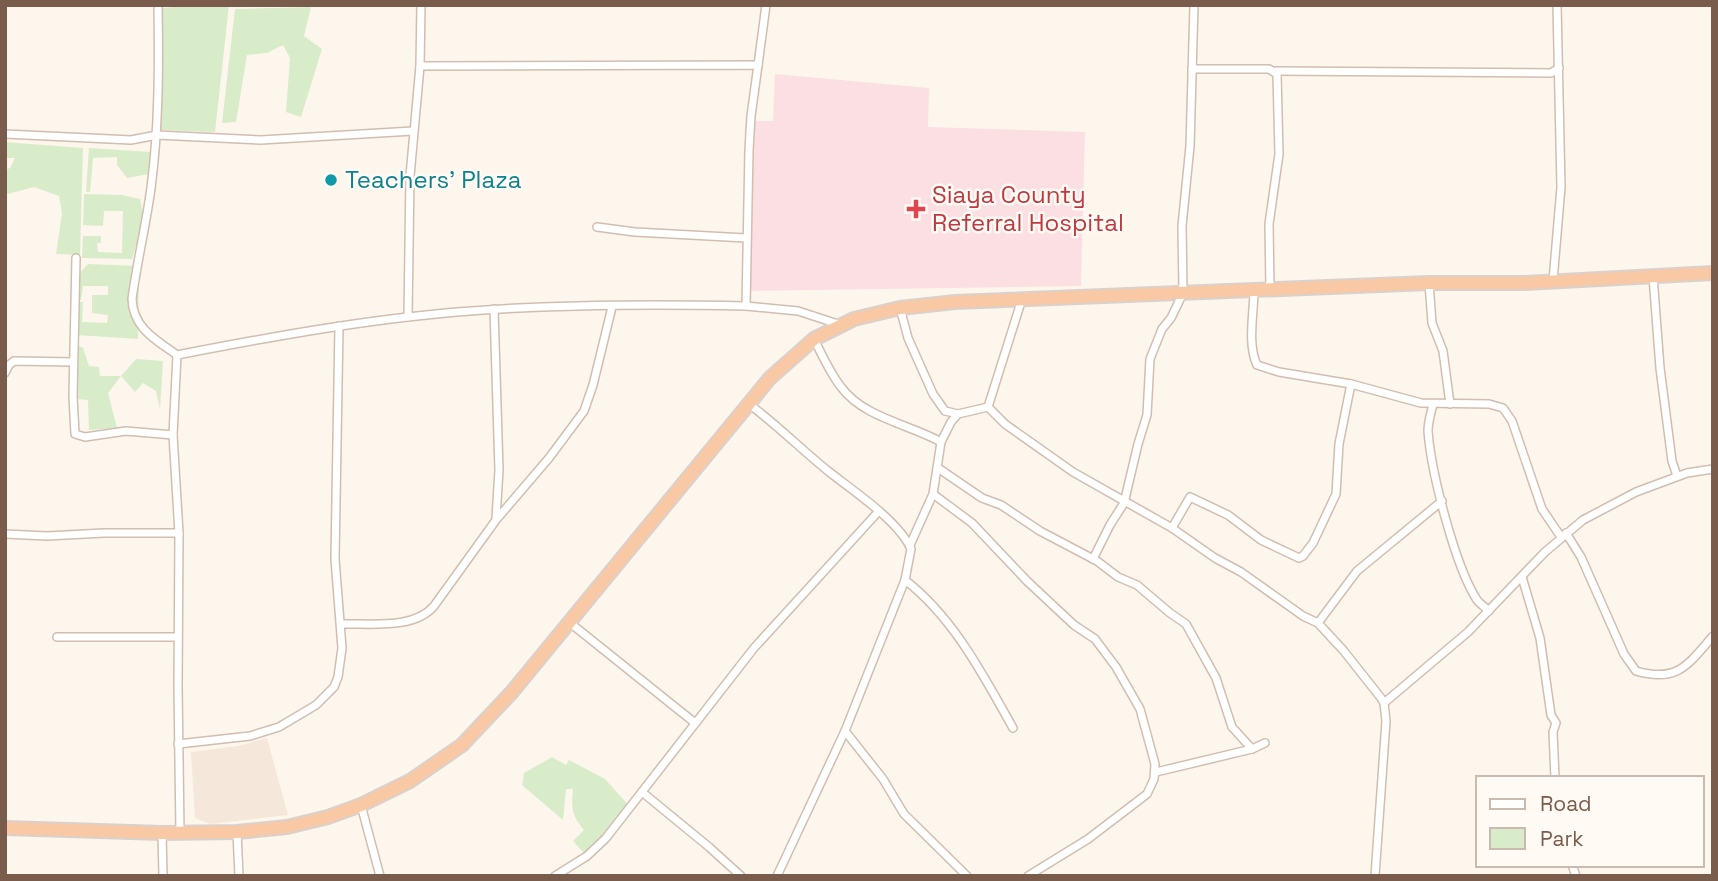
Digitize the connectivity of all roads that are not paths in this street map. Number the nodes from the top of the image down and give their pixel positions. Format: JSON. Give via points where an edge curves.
{"nodes":[{"id":1,"x":158,"y":5,"type":"edge"},
{"id":2,"x":421,"y":5,"type":"edge"},
{"id":3,"x":766,"y":5,"type":"edge"},
{"id":4,"x":1194,"y":5,"type":"edge"},
{"id":5,"x":1557,"y":5,"type":"edge"},
{"id":6,"x":758,"y":65,"type":"junction"},
{"id":7,"x":420,"y":66,"type":"junction"},
{"id":8,"x":1559,"y":68,"type":"junction"},
{"id":9,"x":1192,"y":69,"type":"junction"},
{"id":10,"x":1276,"y":71,"type":"junction"},
{"id":11,"x":413,"y":131,"type":"junction"},
{"id":12,"x":5,"y":134,"type":"edge"},
{"id":13,"x":157,"y":135,"type":"junction"},
{"id":14,"x":597,"y":227,"type":"dead end"},
{"id":15,"x":746,"y":238,"type":"junction"},
{"id":16,"x":76,"y":258,"type":"dead end"},
{"id":17,"x":1713,"y":273,"type":"edge"},
{"id":18,"x":1653,"y":276,"type":"junction"},
{"id":19,"x":1553,"y":281,"type":"junction"},
{"id":20,"x":1429,"y":283,"type":"junction"},
{"id":21,"x":1254,"y":290,"type":"junction"},
{"id":22,"x":1270,"y":290,"type":"junction"},
{"id":23,"x":1183,"y":293,"type":"junction"},
{"id":24,"x":1022,"y":299,"type":"junction"},
{"id":25,"x":746,"y":306,"type":"junction"},
{"id":26,"x":612,"y":307,"type":"junction"},
{"id":27,"x":900,"y":308,"type":"junction"},
{"id":28,"x":494,"y":309,"type":"junction"},
{"id":29,"x":408,"y":317,"type":"junction"},
{"id":30,"x":842,"y":325,"type":"junction"},
{"id":31,"x":339,"y":326,"type":"junction"},
{"id":32,"x":814,"y":339,"type":"junction"},
{"id":33,"x":177,"y":355,"type":"junction"},
{"id":34,"x":73,"y":362,"type":"junction"},
{"id":35,"x":5,"y":373,"type":"edge"},
{"id":36,"x":1350,"y":384,"type":"junction"},
{"id":37,"x":748,"y":404,"type":"junction"},
{"id":38,"x":1433,"y":404,"type":"junction"},
{"id":39,"x":1450,"y":404,"type":"junction"},
{"id":40,"x":988,"y":407,"type":"junction"},
{"id":41,"x":958,"y":414,"type":"junction"},
{"id":42,"x":173,"y":435,"type":"junction"},
{"id":43,"x":941,"y":442,"type":"junction"},
{"id":44,"x":938,"y":468,"type":"junction"},
{"id":45,"x":1713,"y":469,"type":"edge"},
{"id":46,"x":1677,"y":476,"type":"junction"},
{"id":47,"x":933,"y":494,"type":"junction"},
{"id":48,"x":1442,"y":501,"type":"junction"},
{"id":49,"x":1124,"y":503,"type":"junction"},
{"id":50,"x":878,"y":512,"type":"junction"},
{"id":51,"x":496,"y":520,"type":"junction"},
{"id":52,"x":1172,"y":528,"type":"junction"},
{"id":53,"x":179,"y":533,"type":"junction"},
{"id":54,"x":5,"y":534,"type":"edge"},
{"id":55,"x":1563,"y":535,"type":"junction"},
{"id":56,"x":909,"y":545,"type":"junction"},
{"id":57,"x":1093,"y":559,"type":"junction"},
{"id":58,"x":1522,"y":577,"type":"junction"},
{"id":59,"x":905,"y":580,"type":"junction"},
{"id":60,"x":1489,"y":611,"type":"junction"},
{"id":61,"x":569,"y":622,"type":"junction"},
{"id":62,"x":1318,"y":623,"type":"junction"},
{"id":63,"x":341,"y":624,"type":"junction"},
{"id":64,"x":57,"y":636,"type":"dead end"},
{"id":65,"x":1713,"y":636,"type":"edge"},
{"id":66,"x":178,"y":637,"type":"junction"},
{"id":67,"x":1384,"y":703,"type":"junction"},
{"id":68,"x":695,"y":723,"type":"junction"},
{"id":69,"x":1013,"y":728,"type":"dead end"},
{"id":70,"x":845,"y":731,"type":"junction"},
{"id":71,"x":1265,"y":743,"type":"dead end"},
{"id":72,"x":178,"y":744,"type":"junction"},
{"id":73,"x":1252,"y":749,"type":"junction"},
{"id":74,"x":1156,"y":772,"type":"junction"},
{"id":75,"x":1555,"y":776,"type":"edge"},
{"id":76,"x":642,"y":792,"type":"junction"},
{"id":77,"x":361,"y":805,"type":"junction"},
{"id":78,"x":5,"y":828,"type":"edge"},
{"id":79,"x":237,"y":832,"type":"junction"},
{"id":80,"x":162,"y":833,"type":"junction"},
{"id":81,"x":180,"y":833,"type":"junction"},
{"id":82,"x":163,"y":876,"type":"edge"},
{"id":83,"x":239,"y":876,"type":"edge"},
{"id":84,"x":380,"y":876,"type":"edge"},
{"id":85,"x":555,"y":876,"type":"edge"},
{"id":86,"x":741,"y":876,"type":"edge"},
{"id":87,"x":777,"y":876,"type":"edge"},
{"id":88,"x":967,"y":876,"type":"edge"},
{"id":89,"x":1028,"y":876,"type":"edge"},
{"id":90,"x":1375,"y":876,"type":"edge"}],
"edges":[{"from":1,"to":13,"type":"street"},
{"from":2,"to":7,"type":"street"},
{"from":3,"to":6,"type":"street"},
{"from":4,"to":9,"type":"street"},
{"from":5,"to":8,"type":"street"},
{"from":6,"to":7,"type":"street"},
{"from":6,"to":15,"type":"street"},
{"from":7,"to":11,"type":"street"},
{"from":8,"to":10,"type":"street","via":[[1550,73]]},
{"from":8,"to":19,"type":"street","via":[[1561,187]]},
{"from":9,"to":10,"type":"street"},
{"from":9,"to":23,"type":"street","via":[[1182,226]]},
{"from":10,"to":22,"type":"street","via":[[1279,154],[1269,224]]},
{"from":11,"to":13,"type":"street","via":[[261,140]]},
{"from":11,"to":29,"type":"street"},
{"from":12,"to":13,"type":"street","via":[[131,140]]},
{"from":13,"to":33,"type":"street","via":[[133,312],[144,329]]},
{"from":14,"to":15,"type":"street"},
{"from":15,"to":25,"type":"street"},
{"from":16,"to":34,"type":"street"},
{"from":17,"to":18,"type":"highway"},
{"from":18,"to":19,"type":"highway"},
{"from":18,"to":46,"type":"street","via":[[1670,452]]},
{"from":19,"to":20,"type":"highway"},
{"from":20,"to":22,"type":"highway"},
{"from":20,"to":39,"type":"street","via":[[1432,323],[1443,351]]},
{"from":21,"to":22,"type":"highway"},
{"from":21,"to":23,"type":"highway"},
{"from":21,"to":36,"type":"street","via":[[1257,365]]},
{"from":23,"to":24,"type":"highway"},
{"from":23,"to":49,"type":"street","via":[[1150,359],[1147,415]]},
{"from":24,"to":27,"type":"highway"},
{"from":24,"to":40,"type":"street"},
{"from":25,"to":26,"type":"street"},
{"from":25,"to":30,"type":"street","via":[[807,312]]},
{"from":26,"to":28,"type":"street"},
{"from":26,"to":51,"type":"street","via":[[584,411]]},
{"from":27,"to":30,"type":"highway","via":[[867,314]]},
{"from":27,"to":41,"type":"street","via":[[933,394],[945,411]]},
{"from":28,"to":29,"type":"street"},
{"from":28,"to":51,"type":"street"},
{"from":29,"to":31,"type":"street"},
{"from":30,"to":32,"type":"highway"},
{"from":31,"to":33,"type":"street"},
{"from":31,"to":63,"type":"street","via":[[335,539]]},
{"from":32,"to":37,"type":"highway"},
{"from":32,"to":43,"type":"street","via":[[841,387],[853,398],[883,417]]},
{"from":33,"to":42,"type":"street"},
{"from":34,"to":35,"type":"street","via":[[14,361]]},
{"from":34,"to":42,"type":"street","via":[[75,434],[85,437],[126,431]]},
{"from":36,"to":38,"type":"street"},
{"from":36,"to":52,"type":"street","via":[[1336,494],[1303,556],[1277,549],[1228,515],[1190,497]]},
{"from":37,"to":50,"type":"street"},
{"from":37,"to":61,"type":"highway"},
{"from":38,"to":39,"type":"street"},
{"from":38,"to":48,"type":"street","via":[[1429,431]]},
{"from":39,"to":55,"type":"street","via":[[1494,405],[1509,413],[1542,509]]},
{"from":40,"to":41,"type":"street"},
{"from":40,"to":49,"type":"street","via":[[1005,424]]},
{"from":41,"to":43,"type":"street"},
{"from":42,"to":53,"type":"street"},
{"from":43,"to":44,"type":"street"},
{"from":44,"to":47,"type":"street"},
{"from":44,"to":57,"type":"street","via":[[982,498]]},
{"from":45,"to":46,"type":"street"},
{"from":46,"to":55,"type":"street","via":[[1611,504]]},
{"from":47,"to":56,"type":"street"},
{"from":47,"to":74,"type":"street","via":[[972,523],[1074,625],[1096,639],[1140,709]]},
{"from":48,"to":60,"type":"street","via":[[1470,585],[1478,602]]},
{"from":48,"to":62,"type":"street","via":[[1357,571]]},
{"from":49,"to":52,"type":"street"},
{"from":49,"to":57,"type":"street"},
{"from":50,"to":56,"type":"street"},
{"from":50,"to":68,"type":"street","via":[[754,648]]},
{"from":51,"to":63,"type":"street","via":[[430,611],[401,622]]},
{"from":52,"to":62,"type":"street"},
{"from":53,"to":54,"type":"street"},
{"from":53,"to":66,"type":"street"},
{"from":55,"to":58,"type":"street"},
{"from":55,"to":65,"type":"street","via":[[1581,557],[1636,671],[1673,674]]},
{"from":56,"to":59,"type":"street"},
{"from":57,"to":73,"type":"street","via":[[1109,572],[1138,584],[1186,624],[1212,668],[1232,727]]},
{"from":58,"to":60,"type":"street"},
{"from":58,"to":75,"type":"street","via":[[1540,638],[1556,723]]},
{"from":59,"to":69,"type":"street","via":[[960,639]]},
{"from":59,"to":70,"type":"street"},
{"from":60,"to":67,"type":"street"},
{"from":61,"to":68,"type":"street"},
{"from":61,"to":77,"type":"highway","via":[[462,744],[410,781]]},
{"from":62,"to":67,"type":"street"},
{"from":63,"to":72,"type":"street","via":[[338,677],[316,705],[259,734]]},
{"from":64,"to":66,"type":"street"},
{"from":66,"to":72,"type":"street"},
{"from":67,"to":90,"type":"street"},
{"from":68,"to":76,"type":"street"},
{"from":70,"to":87,"type":"street"},
{"from":70,"to":88,"type":"street","via":[[904,814]]},
{"from":71,"to":73,"type":"street"},
{"from":72,"to":81,"type":"street"},
{"from":73,"to":74,"type":"street"},
{"from":74,"to":89,"type":"street","via":[[1147,794],[1138,802]]},
{"from":76,"to":85,"type":"street","via":[[594,850]]},
{"from":76,"to":86,"type":"street"},
{"from":77,"to":79,"type":"highway","via":[[306,824]]},
{"from":77,"to":84,"type":"street"},
{"from":78,"to":80,"type":"highway"},
{"from":79,"to":81,"type":"highway"},
{"from":79,"to":83,"type":"street"},
{"from":80,"to":81,"type":"highway"},
{"from":80,"to":82,"type":"street"}]}
